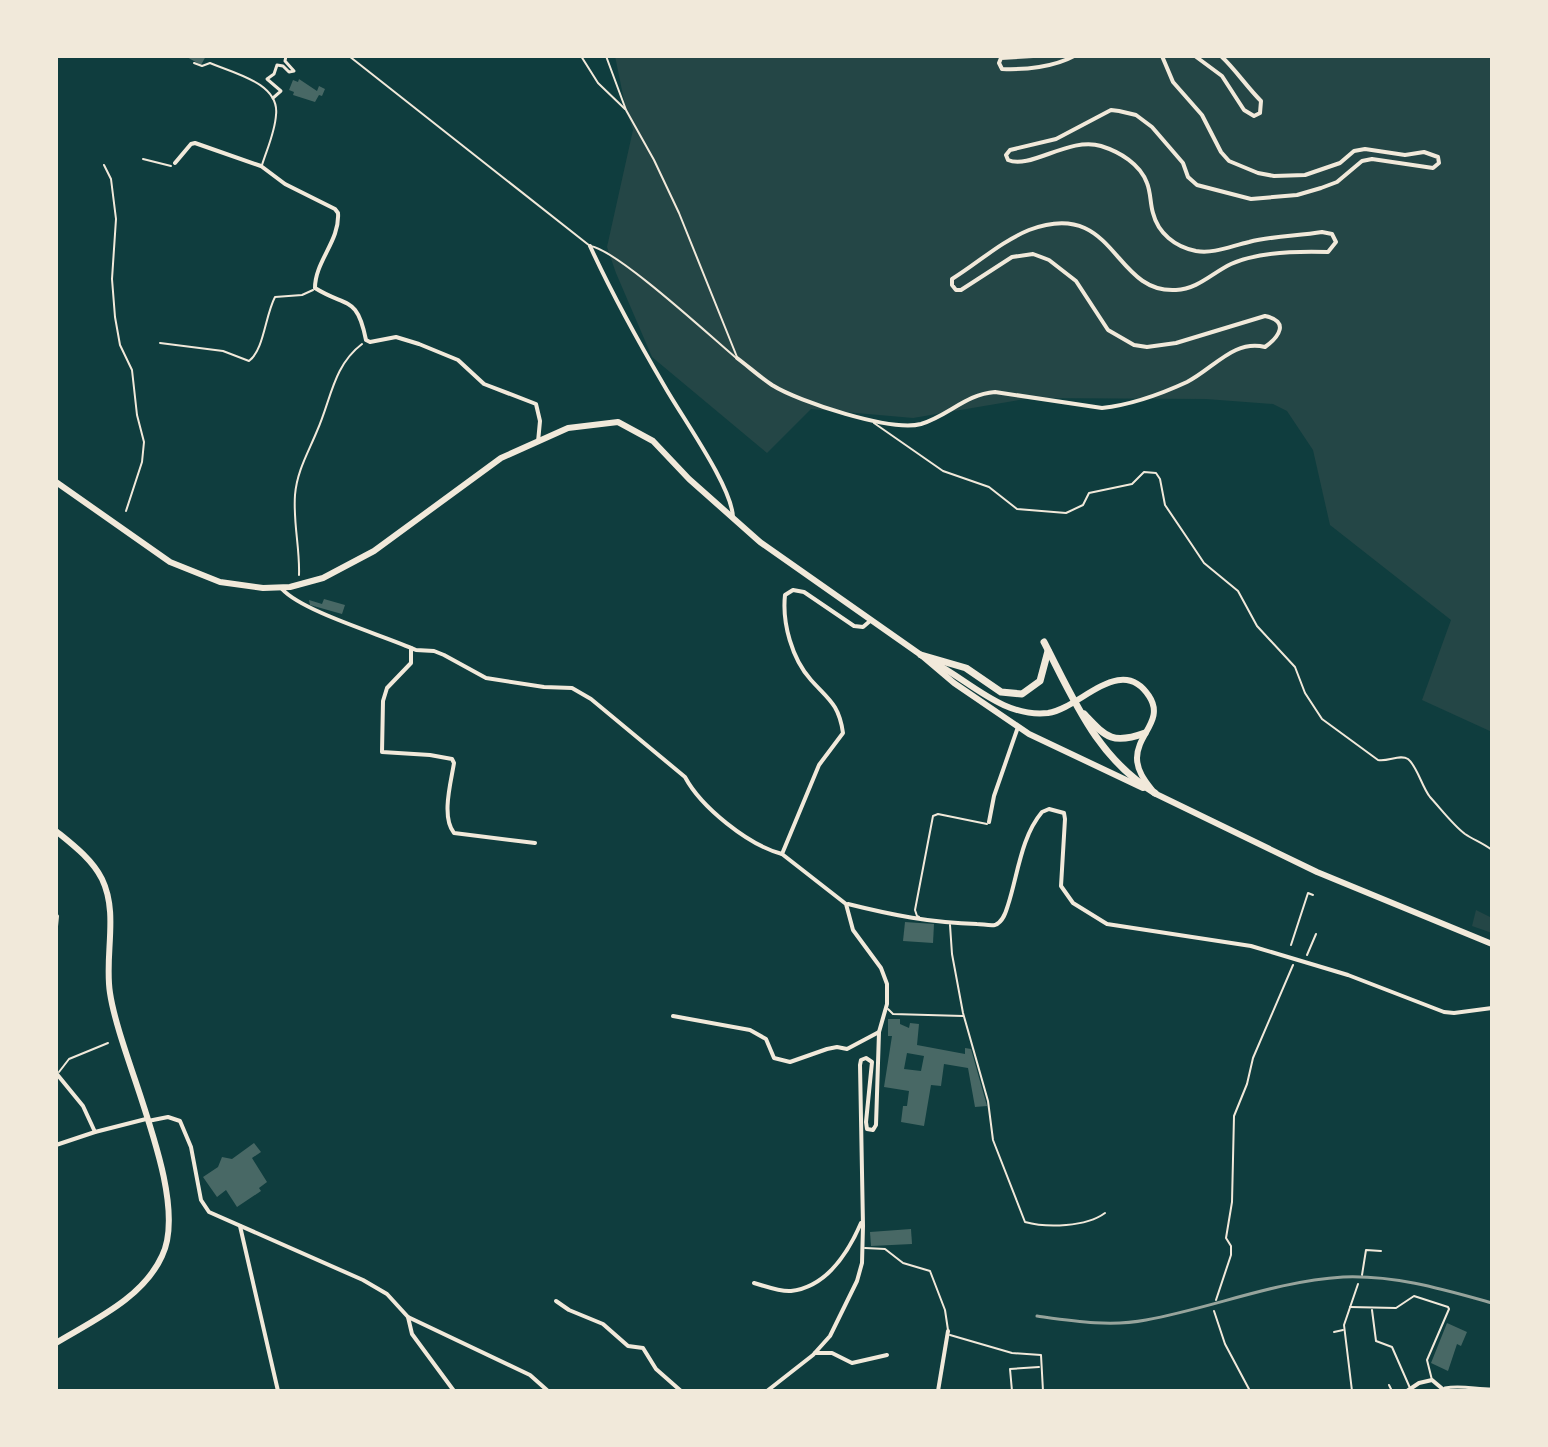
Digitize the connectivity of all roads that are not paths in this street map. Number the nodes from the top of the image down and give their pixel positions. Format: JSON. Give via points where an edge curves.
{"nodes":[{"id":1,"x":286,"y":56,"type":"edge"},
{"id":2,"x":349,"y":56,"type":"edge"},
{"id":3,"x":581,"y":56,"type":"edge"},
{"id":4,"x":606,"y":56,"type":"edge"},
{"id":5,"x":1033,"y":56,"type":"edge"},
{"id":6,"x":1074,"y":56,"type":"edge"},
{"id":7,"x":1162,"y":56,"type":"edge"},
{"id":8,"x":1195,"y":56,"type":"edge"},
{"id":9,"x":1221,"y":56,"type":"edge"},
{"id":10,"x":194,"y":63,"type":"dead end"},
{"id":11,"x":272,"y":96,"type":"junction"},
{"id":12,"x":626,"y":110,"type":"junction"},
{"id":13,"x":175,"y":163,"type":"road end"},
{"id":14,"x":104,"y":165,"type":"dead end"},
{"id":15,"x":261,"y":166,"type":"junction"},
{"id":16,"x":590,"y":246,"type":"junction"},
{"id":17,"x":315,"y":288,"type":"junction"},
{"id":18,"x":160,"y":343,"type":"dead end"},
{"id":19,"x":737,"y":358,"type":"junction"},
{"id":20,"x":870,"y":420,"type":"junction"},
{"id":21,"x":538,"y":442,"type":"junction"},
{"id":22,"x":56,"y":482,"type":"edge"},
{"id":23,"x":126,"y":511,"type":"dead end"},
{"id":24,"x":733,"y":520,"type":"junction"},
{"id":25,"x":280,"y":587,"type":"junction"},
{"id":26,"x":872,"y":620,"type":"junction"},
{"id":27,"x":1044,"y":642,"type":"dead end"},
{"id":28,"x":411,"y":648,"type":"junction"},
{"id":29,"x":1048,"y":651,"type":"junction"},
{"id":30,"x":921,"y":655,"type":"junction"},
{"id":31,"x":1076,"y":706,"type":"junction"},
{"id":32,"x":1018,"y":727,"type":"junction"},
{"id":33,"x":1145,"y":733,"type":"junction"},
{"id":34,"x":1155,"y":793,"type":"junction"},
{"id":35,"x":989,"y":822,"type":"joint"},
{"id":36,"x":56,"y":831,"type":"edge"},
{"id":37,"x":535,"y":843,"type":"dead end"},
{"id":38,"x":1492,"y":850,"type":"edge"},
{"id":39,"x":782,"y":854,"type":"junction"},
{"id":40,"x":1313,"y":895,"type":"dead end"},
{"id":41,"x":846,"y":904,"type":"junction"},
{"id":42,"x":56,"y":913,"type":"edge"},
{"id":43,"x":940,"y":922,"type":"junction"},
{"id":44,"x":950,"y":925,"type":"junction"},
{"id":45,"x":56,"y":937,"type":"edge"},
{"id":46,"x":1492,"y":944,"type":"edge"},
{"id":47,"x":1291,"y":945,"type":"dead end"},
{"id":48,"x":886,"y":1004,"type":"junction"},
{"id":49,"x":1492,"y":1008,"type":"edge"},
{"id":50,"x":673,"y":1016,"type":"dead end"},
{"id":51,"x":964,"y":1016,"type":"junction"},
{"id":52,"x":879,"y":1032,"type":"junction"},
{"id":53,"x":108,"y":1043,"type":"dead end"},
{"id":54,"x":57,"y":1074,"type":"edge"},
{"id":55,"x":147,"y":1120,"type":"junction"},
{"id":56,"x":95,"y":1132,"type":"junction"},
{"id":57,"x":56,"y":1145,"type":"edge"},
{"id":58,"x":1105,"y":1213,"type":"dead end"},
{"id":59,"x":862,"y":1221,"type":"junction"},
{"id":60,"x":240,"y":1226,"type":"junction"},
{"id":61,"x":862,"y":1248,"type":"junction"},
{"id":62,"x":1381,"y":1251,"type":"dead end"},
{"id":63,"x":1362,"y":1275,"type":"dead end"},
{"id":64,"x":754,"y":1283,"type":"dead end"},
{"id":65,"x":1358,"y":1284,"type":"dead end"},
{"id":66,"x":556,"y":1301,"type":"dead end"},
{"id":67,"x":1350,"y":1307,"type":"junction"},
{"id":68,"x":1372,"y":1309,"type":"junction"},
{"id":69,"x":1214,"y":1311,"type":"dead end"},
{"id":70,"x":408,"y":1317,"type":"junction"},
{"id":71,"x":1344,"y":1330,"type":"junction"},
{"id":72,"x":1334,"y":1332,"type":"dead end"},
{"id":73,"x":948,"y":1333,"type":"junction"},
{"id":74,"x":56,"y":1343,"type":"edge"},
{"id":75,"x":815,"y":1353,"type":"junction"},
{"id":76,"x":887,"y":1355,"type":"dead end"},
{"id":77,"x":1042,"y":1367,"type":"junction"},
{"id":78,"x":1432,"y":1380,"type":"junction"},
{"id":79,"x":1389,"y":1385,"type":"dead end"},
{"id":80,"x":1492,"y":1389,"type":"edge"},
{"id":81,"x":1409,"y":1390,"type":"edge"},
{"id":82,"x":1444,"y":1390,"type":"edge"},
{"id":83,"x":278,"y":1391,"type":"edge"},
{"id":84,"x":454,"y":1391,"type":"edge"},
{"id":85,"x":548,"y":1391,"type":"edge"},
{"id":86,"x":681,"y":1391,"type":"edge"},
{"id":87,"x":767,"y":1391,"type":"edge"},
{"id":88,"x":938,"y":1391,"type":"edge"},
{"id":89,"x":1012,"y":1391,"type":"edge"},
{"id":90,"x":1043,"y":1391,"type":"edge"},
{"id":91,"x":1250,"y":1391,"type":"edge"},
{"id":92,"x":1352,"y":1391,"type":"edge"},
{"id":93,"x":1392,"y":1391,"type":"edge"}],
"edges":[{"from":1,"to":11,"type":"street","via":[[294,71],[277,65],[267,79],[281,91]]},
{"from":2,"to":16,"type":"lane"},
{"from":3,"to":12,"type":"lane","via":[[598,83]]},
{"from":4,"to":12,"type":"lane"},
{"from":5,"to":6,"type":"street","via":[[1001,58],[999,63],[1002,69],[1011,69],[1061,63]]},
{"from":7,"to":20,"type":"street","via":[[1173,82],[1202,115],[1221,152],[1258,173],[1305,175],[1365,149],[1424,152],[1438,157],[1439,163],[1433,168],[1372,159],[1321,188],[1251,199],[1197,185],[1152,127],[1136,115],[1111,110],[1056,139],[1010,150],[1006,155],[1014,162],[1081,144],[1122,155],[1146,180],[1157,227],[1196,251],[1322,232],[1332,234],[1336,242],[1328,252],[1261,256],[1230,264],[1199,284],[1173,290],[1144,283],[1086,227],[1064,224],[1030,230],[1002,243],[952,279],[952,285],[961,290],[1012,257],[1033,254],[1076,281],[1108,330],[1134,345],[1176,343],[1265,316],[1274,318],[1280,332],[1265,347],[1235,350],[1189,380],[1117,406],[995,392],[980,393],[915,425]]},
{"from":8,"to":9,"type":"street","via":[[1222,76],[1248,113],[1260,113],[1261,101]]},
{"from":10,"to":11,"type":"lane","via":[[210,63],[262,86]]},
{"from":11,"to":15,"type":"lane","via":[[276,116]]},
{"from":12,"to":19,"type":"lane","via":[[679,213]]},
{"from":13,"to":15,"type":"street","via":[[195,143]]},
{"from":14,"to":23,"type":"lane","via":[[116,219],[115,317],[132,370],[144,442]]},
{"from":15,"to":17,"type":"street","via":[[338,213]]},
{"from":16,"to":19,"type":"lane","via":[[613,257]]},
{"from":16,"to":24,"type":"street","via":[[712,466],[733,507]]},
{"from":17,"to":18,"type":"lane","via":[[275,297],[258,351],[249,361],[223,351]]},
{"from":17,"to":21,"type":"street","via":[[349,303],[362,318],[368,341],[396,337],[419,344],[458,360],[484,384],[531,401],[538,409]]},
{"from":19,"to":20,"type":"street","via":[[784,391]]},
{"from":20,"to":38,"type":"lane","via":[[943,471],[989,487],[1017,509],[1066,513],[1083,505],[1089,493],[1132,484],[1144,472],[1156,473],[1165,505],[1204,563],[1238,591],[1257,626],[1295,667],[1322,719],[1378,760],[1406,758],[1431,798],[1465,833]]},
{"from":21,"to":24,"type":"main road","via":[[568,428],[618,422],[653,441]]},
{"from":21,"to":25,"type":"main road","via":[[501,458],[374,551],[323,578]]},
{"from":22,"to":25,"type":"main road","via":[[170,562],[220,582]]},
{"from":24,"to":26,"type":"main road"},
{"from":25,"to":28,"type":"street","via":[[312,609]]},
{"from":26,"to":30,"type":"main road"},
{"from":26,"to":39,"type":"street","via":[[854,626],[804,592],[785,595],[786,624],[796,654],[835,705],[843,733],[819,765]]},
{"from":27,"to":29,"type":"highway"},
{"from":28,"to":37,"type":"street","via":[[411,663],[387,688],[383,701],[382,752],[452,759],[448,812],[454,833]]},
{"from":28,"to":39,"type":"street","via":[[444,655],[486,678],[572,688],[685,777],[694,794],[743,834]]},
{"from":29,"to":30,"type":"highway","via":[[1040,681],[1022,694],[1001,692],[966,668]]},
{"from":29,"to":31,"type":"highway"},
{"from":30,"to":32,"type":"main road"},
{"from":30,"to":33,"type":"main road","via":[[1004,706],[1027,713],[1061,710],[1123,679],[1143,688],[1154,707]]},
{"from":31,"to":33,"type":"highway","via":[[1106,736],[1128,739]]},
{"from":31,"to":34,"type":"highway","via":[[1116,764]]},
{"from":32,"to":34,"type":"main road"},
{"from":32,"to":35,"type":"street"},
{"from":33,"to":34,"type":"main road","via":[[1136,756]]},
{"from":34,"to":46,"type":"main road","via":[[1317,872]]},
{"from":35,"to":43,"type":"lane","via":[[933,816],[915,914]]},
{"from":36,"to":55,"type":"main road","via":[[102,879],[111,916],[107,974],[114,1019]]},
{"from":39,"to":41,"type":"street"},
{"from":40,"to":47,"type":"lane","via":[[1308,893]]},
{"from":41,"to":43,"type":"street"},
{"from":41,"to":48,"type":"street","via":[[853,930],[881,968]]},
{"from":42,"to":45,"type":"lane"},
{"from":43,"to":44,"type":"street"},
{"from":44,"to":49,"type":"street","via":[[991,925],[1002,919],[1035,819],[1049,809],[1064,813],[1061,886],[1067,898],[1113,926],[1199,937],[1305,960],[1444,1012]]},
{"from":44,"to":51,"type":"lane"},
{"from":48,"to":51,"type":"lane","via":[[893,1014]]},
{"from":48,"to":52,"type":"street"},
{"from":50,"to":52,"type":"street","via":[[750,1030],[766,1039],[774,1058],[790,1062],[837,1047],[847,1049]]},
{"from":51,"to":58,"type":"lane","via":[[988,1101],[993,1140],[1025,1222],[1075,1226]]},
{"from":52,"to":59,"type":"street","via":[[873,1130],[866,1122],[872,1062],[866,1058],[860,1065]]},
{"from":53,"to":54,"type":"lane","via":[[69,1059]]},
{"from":54,"to":56,"type":"street","via":[[83,1106]]},
{"from":55,"to":56,"type":"street"},
{"from":55,"to":60,"type":"street","via":[[180,1121],[205,1208]]},
{"from":55,"to":74,"type":"main road","via":[[167,1184],[169,1224],[163,1255],[140,1289]]},
{"from":56,"to":57,"type":"street"},
{"from":59,"to":61,"type":"street"},
{"from":59,"to":64,"type":"street","via":[[850,1248],[829,1272],[804,1287],[788,1292]]},
{"from":60,"to":70,"type":"street","via":[[363,1280],[387,1294]]},
{"from":60,"to":83,"type":"street"},
{"from":61,"to":73,"type":"lane","via":[[885,1249],[903,1263],[930,1271]]},
{"from":61,"to":75,"type":"street","via":[[852,1292],[830,1336]]},
{"from":62,"to":63,"type":"lane","via":[[1366,1250]]},
{"from":65,"to":67,"type":"lane"},
{"from":66,"to":86,"type":"street","via":[[603,1324],[628,1346],[643,1348],[656,1369]]},
{"from":67,"to":68,"type":"lane"},
{"from":67,"to":71,"type":"lane"},
{"from":68,"to":78,"type":"lane","via":[[1399,1307],[1414,1296],[1449,1309],[1427,1360]]},
{"from":68,"to":81,"type":"lane","via":[[1377,1343],[1392,1347]]},
{"from":69,"to":91,"type":"lane"},
{"from":70,"to":84,"type":"street","via":[[412,1334]]},
{"from":70,"to":85,"type":"street","via":[[530,1375]]},
{"from":71,"to":72,"type":"lane"},
{"from":71,"to":92,"type":"lane"},
{"from":73,"to":77,"type":"lane","via":[[1012,1353],[1041,1355]]},
{"from":73,"to":88,"type":"street"},
{"from":75,"to":76,"type":"street","via":[[835,1354],[852,1363]]},
{"from":75,"to":87,"type":"street"},
{"from":77,"to":89,"type":"lane","via":[[1010,1369]]},
{"from":77,"to":90,"type":"lane"},
{"from":78,"to":81,"type":"street"},
{"from":78,"to":82,"type":"street"},
{"from":79,"to":93,"type":"lane"},
{"from":80,"to":82,"type":"street"}]}
